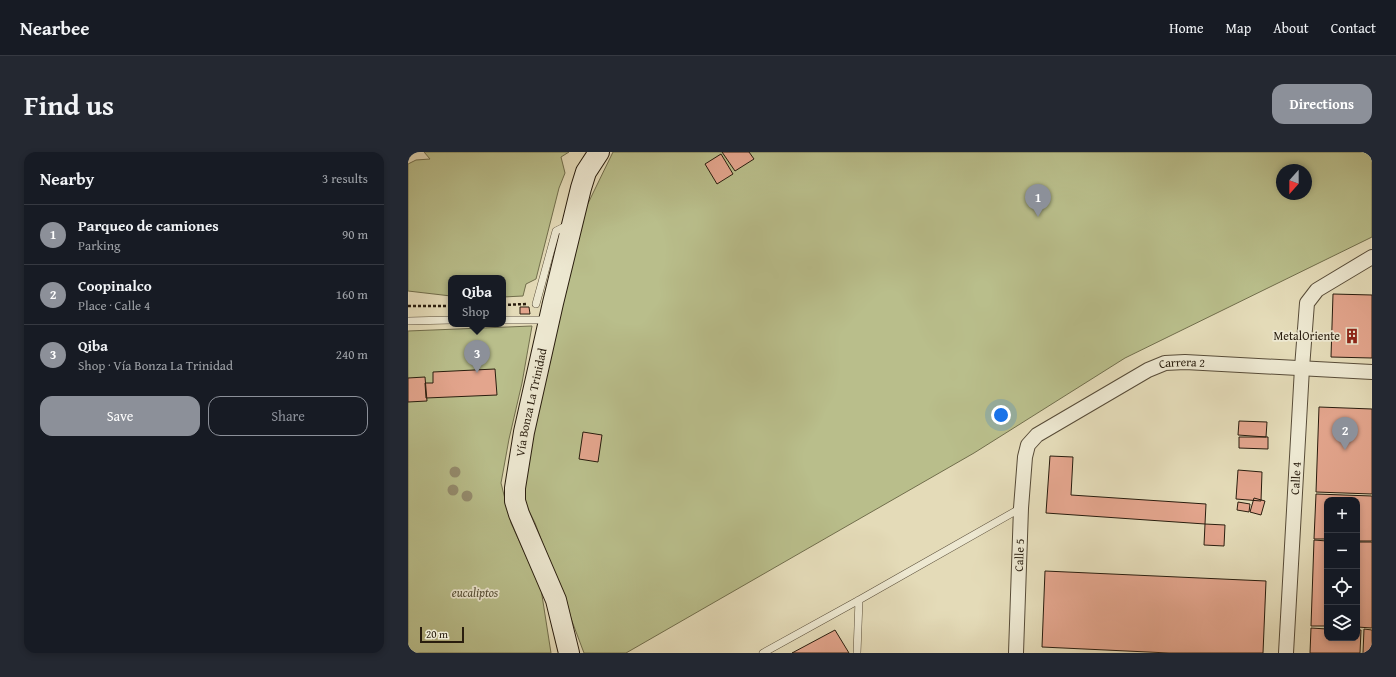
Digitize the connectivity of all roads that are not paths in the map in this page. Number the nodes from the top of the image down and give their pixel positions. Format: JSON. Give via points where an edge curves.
{"nodes":[{"id":1,"x":600,"y":152,"type":"edge"},
{"id":2,"x":572,"y":223,"type":"junction"},
{"id":3,"x":1372,"y":257,"type":"edge"},
{"id":4,"x":536,"y":304,"type":"dead end"},
{"id":5,"x":448,"y":320,"type":"edge"},
{"id":6,"x":506,"y":320,"type":"edge"},
{"id":7,"x":550,"y":320,"type":"junction"},
{"id":8,"x":408,"y":321,"type":"edge"},
{"id":9,"x":1302,"y":368,"type":"junction"},
{"id":10,"x":1372,"y":372,"type":"edge"},
{"id":11,"x":1025,"y":457,"type":"joint"},
{"id":12,"x":1022,"y":508,"type":"junction"},
{"id":13,"x":859,"y":600,"type":"junction"},
{"id":14,"x":569,"y":653,"type":"edge"},
{"id":15,"x":763,"y":653,"type":"edge"},
{"id":16,"x":857,"y":653,"type":"edge"},
{"id":17,"x":1016,"y":653,"type":"edge"},
{"id":18,"x":1286,"y":653,"type":"edge"}],
"edges":[{"from":1,"to":2,"type":"street","name":"Vía Bonza La Trinidad","via":[[586,172]]},
{"from":2,"to":4,"type":"lane","via":[[556,231]]},
{"from":2,"to":7,"type":"street","name":"Vía Bonza La Trinidad"},
{"from":3,"to":9,"type":"street","name":"Calle 4","via":[[1317,290],[1307,303]]},
{"from":5,"to":8,"type":"lane"},
{"from":6,"to":7,"type":"lane"},
{"from":7,"to":14,"type":"street","name":"Vía Bonza La Trinidad","via":[[524,432],[515,501],[556,600]]},
{"from":9,"to":10,"type":"street","name":"Carrera 2"},
{"from":9,"to":11,"type":"street","name":"Carrera 2","via":[[1166,363],[1148,370],[1036,435],[1028,445]]},
{"from":9,"to":18,"type":"street","name":"Calle 4"},
{"from":11,"to":12,"type":"street","name":"Calle 5"},
{"from":12,"to":13,"type":"lane"},
{"from":12,"to":17,"type":"street","name":"Calle 5"},
{"from":13,"to":15,"type":"lane"},
{"from":13,"to":16,"type":"lane"}]}
